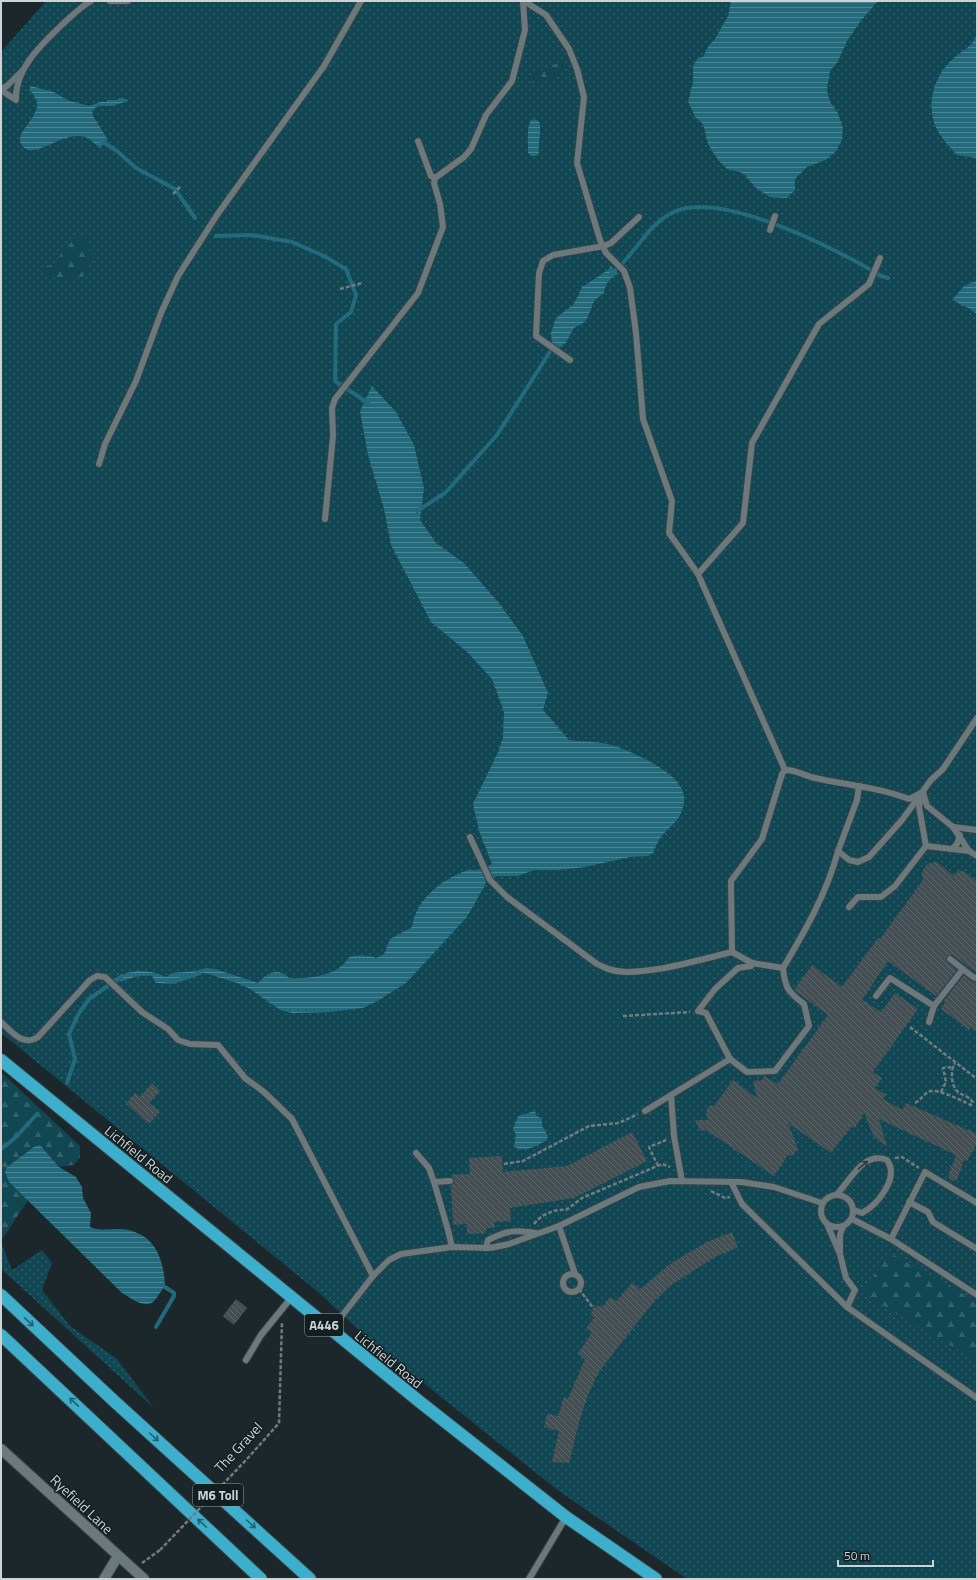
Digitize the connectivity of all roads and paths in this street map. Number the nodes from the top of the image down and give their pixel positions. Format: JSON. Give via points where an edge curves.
{"nodes":[{"id":1,"x":91,"y":1,"type":"edge"},
{"id":2,"x":110,"y":1,"type":"edge"},
{"id":3,"x":128,"y":1,"type":"edge"},
{"id":4,"x":361,"y":1,"type":"edge"},
{"id":5,"x":523,"y":1,"type":"edge"},
{"id":6,"x":23,"y":70,"type":"junction"},
{"id":7,"x":1,"y":89,"type":"edge"},
{"id":8,"x":418,"y":141,"type":"dead end"},
{"id":9,"x":433,"y":179,"type":"junction"},
{"id":10,"x":180,"y":187,"type":"dead end"},
{"id":11,"x":174,"y":194,"type":"dead end"},
{"id":12,"x":775,"y":216,"type":"dead end"},
{"id":13,"x":639,"y":217,"type":"dead end"},
{"id":14,"x":770,"y":230,"type":"dead end"},
{"id":15,"x":604,"y":246,"type":"junction"},
{"id":16,"x":880,"y":258,"type":"dead end"},
{"id":17,"x":362,"y":283,"type":"dead end"},
{"id":18,"x":340,"y":289,"type":"dead end"},
{"id":19,"x":570,"y":360,"type":"dead end"},
{"id":20,"x":100,"y":464,"type":"dead end"},
{"id":21,"x":325,"y":519,"type":"dead end"},
{"id":22,"x":698,"y":574,"type":"junction"},
{"id":23,"x":977,"y":718,"type":"edge"},
{"id":24,"x":785,"y":770,"type":"junction"},
{"id":25,"x":859,"y":786,"type":"junction"},
{"id":26,"x":923,"y":792,"type":"junction"},
{"id":27,"x":908,"y":799,"type":"junction"},
{"id":28,"x":927,"y":806,"type":"junction"},
{"id":29,"x":919,"y":807,"type":"junction"},
{"id":30,"x":910,"y":809,"type":"junction"},
{"id":31,"x":954,"y":827,"type":"junction"},
{"id":32,"x":977,"y":830,"type":"edge"},
{"id":33,"x":960,"y":835,"type":"junction"},
{"id":34,"x":470,"y":837,"type":"dead end"},
{"id":35,"x":926,"y":846,"type":"junction"},
{"id":36,"x":952,"y":848,"type":"junction"},
{"id":37,"x":969,"y":850,"type":"junction"},
{"id":38,"x":838,"y":851,"type":"junction"},
{"id":39,"x":977,"y":856,"type":"edge"},
{"id":40,"x":849,"y":907,"type":"dead end"},
{"id":41,"x":732,"y":952,"type":"junction"},
{"id":42,"x":950,"y":959,"type":"dead end"},
{"id":43,"x":752,"y":963,"type":"junction"},
{"id":44,"x":738,"y":968,"type":"junction"},
{"id":45,"x":783,"y":968,"type":"junction"},
{"id":46,"x":963,"y":969,"type":"junction"},
{"id":47,"x":977,"y":978,"type":"edge"},
{"id":48,"x":876,"y":996,"type":"dead end"},
{"id":49,"x":934,"y":1006,"type":"junction"},
{"id":50,"x":698,"y":1011,"type":"junction"},
{"id":51,"x":623,"y":1016,"type":"dead end"},
{"id":52,"x":1,"y":1022,"type":"edge"},
{"id":53,"x":929,"y":1022,"type":"dead end"},
{"id":54,"x":910,"y":1027,"type":"dead end"},
{"id":55,"x":725,"y":1051,"type":"junction"},
{"id":56,"x":730,"y":1059,"type":"junction"},
{"id":57,"x":1,"y":1060,"type":"edge"},
{"id":58,"x":955,"y":1063,"type":"junction"},
{"id":59,"x":719,"y":1066,"type":"junction"},
{"id":60,"x":952,"y":1067,"type":"junction"},
{"id":61,"x":977,"y":1079,"type":"edge"},
{"id":62,"x":952,"y":1080,"type":"junction"},
{"id":63,"x":946,"y":1082,"type":"junction"},
{"id":64,"x":957,"y":1091,"type":"junction"},
{"id":65,"x":941,"y":1092,"type":"junction"},
{"id":66,"x":671,"y":1095,"type":"junction"},
{"id":67,"x":951,"y":1096,"type":"junction"},
{"id":68,"x":915,"y":1103,"type":"dead end"},
{"id":69,"x":645,"y":1111,"type":"joint"},
{"id":70,"x":668,"y":1140,"type":"dead end"},
{"id":71,"x":416,"y":1154,"type":"dead end"},
{"id":72,"x":887,"y":1160,"type":"junction"},
{"id":73,"x":504,"y":1164,"type":"dead end"},
{"id":74,"x":658,"y":1166,"type":"junction"},
{"id":75,"x":674,"y":1169,"type":"dead end"},
{"id":76,"x":925,"y":1172,"type":"junction"},
{"id":77,"x":450,"y":1181,"type":"dead end"},
{"id":78,"x":682,"y":1181,"type":"junction"},
{"id":79,"x":434,"y":1182,"type":"junction"},
{"id":80,"x":731,"y":1182,"type":"junction"},
{"id":81,"x":704,"y":1189,"type":"dead end"},
{"id":82,"x":837,"y":1194,"type":"junction"},
{"id":83,"x":737,"y":1195,"type":"junction"},
{"id":84,"x":908,"y":1202,"type":"junction"},
{"id":85,"x":822,"y":1203,"type":"junction"},
{"id":86,"x":977,"y":1203,"type":"edge"},
{"id":87,"x":854,"y":1210,"type":"junction"},
{"id":88,"x":852,"y":1219,"type":"junction"},
{"id":89,"x":827,"y":1224,"type":"junction"},
{"id":90,"x":559,"y":1226,"type":"junction"},
{"id":91,"x":843,"y":1226,"type":"junction"},
{"id":92,"x":527,"y":1232,"type":"junction"},
{"id":93,"x":538,"y":1233,"type":"junction"},
{"id":94,"x":891,"y":1239,"type":"junction"},
{"id":95,"x":452,"y":1247,"type":"junction"},
{"id":96,"x":486,"y":1248,"type":"junction"},
{"id":97,"x":977,"y":1249,"type":"edge"},
{"id":98,"x":840,"y":1254,"type":"junction"},
{"id":99,"x":575,"y":1274,"type":"junction"},
{"id":100,"x":373,"y":1276,"type":"junction"},
{"id":101,"x":579,"y":1289,"type":"junction"},
{"id":102,"x":977,"y":1295,"type":"edge"},
{"id":103,"x":1,"y":1296,"type":"edge"},
{"id":104,"x":291,"y":1298,"type":"junction"},
{"id":105,"x":847,"y":1307,"type":"junction"},
{"id":106,"x":283,"y":1308,"type":"junction"},
{"id":107,"x":594,"y":1309,"type":"dead end"},
{"id":108,"x":330,"y":1330,"type":"junction"},
{"id":109,"x":1,"y":1335,"type":"edge"},
{"id":110,"x":246,"y":1360,"type":"dead end"},
{"id":111,"x":977,"y":1398,"type":"edge"},
{"id":112,"x":1,"y":1449,"type":"edge"},
{"id":113,"x":566,"y":1517,"type":"junction"},
{"id":114,"x":266,"y":1538,"type":"junction"},
{"id":115,"x":118,"y":1556,"type":"junction"},
{"id":116,"x":133,"y":1569,"type":"junction"},
{"id":117,"x":104,"y":1579,"type":"edge"},
{"id":118,"x":144,"y":1579,"type":"edge"},
{"id":119,"x":261,"y":1579,"type":"edge"},
{"id":120,"x":310,"y":1579,"type":"edge"},
{"id":121,"x":316,"y":1579,"type":"edge"},
{"id":122,"x":530,"y":1579,"type":"edge"},
{"id":123,"x":656,"y":1579,"type":"edge"}],
"edges":[{"from":1,"to":6,"type":"lane","via":[[54,32]]},
{"from":2,"to":3,"type":"lane"},
{"from":4,"to":20,"type":"lane","via":[[324,66],[217,215],[184,267],[161,313],[136,381],[105,444]]},
{"from":5,"to":9,"type":"lane","via":[[525,30],[512,81],[486,115],[471,149]]},
{"from":5,"to":15,"type":"lane","via":[[546,15],[569,49],[576,69],[584,97],[578,163],[600,240]]},
{"from":6,"to":7,"type":"lane"},
{"from":6,"to":7,"type":"lane","via":[[15,90],[16,100]]},
{"from":8,"to":9,"type":"lane"},
{"from":9,"to":21,"type":"lane","via":[[443,227],[425,278],[418,293],[348,380],[332,408],[333,436]]},
{"from":10,"to":11,"type":"path"},
{"from":12,"to":14,"type":"lane"},
{"from":13,"to":15,"type":"lane","via":[[611,243]]},
{"from":15,"to":19,"type":"lane","via":[[553,255],[543,261],[539,273],[536,331],[538,339]]},
{"from":15,"to":22,"type":"lane","via":[[606,253],[624,271],[630,288],[643,419],[672,501],[669,533]]},
{"from":16,"to":22,"type":"lane","via":[[869,284],[819,324],[752,443],[742,523]]},
{"from":17,"to":18,"type":"path"},
{"from":22,"to":24,"type":"lane"},
{"from":23,"to":26,"type":"lane","via":[[944,769],[931,780]]},
{"from":24,"to":25,"type":"lane"},
{"from":24,"to":41,"type":"lane","via":[[762,839],[731,881]]},
{"from":25,"to":27,"type":"lane"},
{"from":25,"to":38,"type":"lane","via":[[857,800]]},
{"from":26,"to":27,"type":"lane"},
{"from":26,"to":28,"type":"lane"},
{"from":26,"to":29,"type":"lane"},
{"from":26,"to":30,"type":"lane"},
{"from":27,"to":30,"type":"lane"},
{"from":28,"to":29,"type":"lane"},
{"from":28,"to":31,"type":"lane"},
{"from":29,"to":30,"type":"lane"},
{"from":29,"to":35,"type":"lane"},
{"from":30,"to":38,"type":"lane","via":[[869,857],[858,862],[850,860]]},
{"from":31,"to":32,"type":"lane"},
{"from":31,"to":33,"type":"lane"},
{"from":33,"to":36,"type":"lane","via":[[957,844]]},
{"from":33,"to":37,"type":"lane"},
{"from":34,"to":41,"type":"lane","via":[[490,880],[522,909],[597,964],[613,970],[631,971],[660,968]]},
{"from":35,"to":36,"type":"lane"},
{"from":35,"to":40,"type":"lane","via":[[895,886],[881,897],[858,897]]},
{"from":36,"to":37,"type":"lane"},
{"from":37,"to":39,"type":"lane"},
{"from":38,"to":45,"type":"lane","via":[[824,894]]},
{"from":41,"to":43,"type":"lane"},
{"from":41,"to":44,"type":"lane"},
{"from":42,"to":46,"type":"lane"},
{"from":43,"to":44,"type":"lane","via":[[751,966]]},
{"from":43,"to":45,"type":"lane"},
{"from":44,"to":50,"type":"lane","via":[[715,989]]},
{"from":45,"to":56,"type":"lane","via":[[784,982],[789,992],[804,1004],[809,1026],[775,1071],[747,1072]]},
{"from":46,"to":47,"type":"lane"},
{"from":46,"to":49,"type":"lane"},
{"from":48,"to":49,"type":"lane","via":[[890,978]]},
{"from":49,"to":53,"type":"lane"},
{"from":50,"to":51,"type":"path"},
{"from":50,"to":55,"type":"lane","via":[[706,1013]]},
{"from":52,"to":100,"type":"lane","via":[[15,1035],[25,1041],[31,1041],[38,1037],[90,980],[97,976],[105,977],[142,1012],[168,1029],[178,1040],[190,1044],[218,1045],[245,1078],[292,1119]]},
{"from":54,"to":58,"type":"path"},
{"from":55,"to":56,"type":"lane"},
{"from":55,"to":59,"type":"lane"},
{"from":56,"to":59,"type":"lane"},
{"from":57,"to":104,"type":"highway","name":"Lichfield Road","number":"A446"},
{"from":58,"to":60,"type":"path"},
{"from":58,"to":61,"type":"path"},
{"from":59,"to":66,"type":"lane"},
{"from":60,"to":62,"type":"path"},
{"from":60,"to":63,"type":"path","via":[[943,1068]]},
{"from":62,"to":63,"type":"path"},
{"from":62,"to":64,"type":"path"},
{"from":63,"to":65,"type":"path"},
{"from":64,"to":67,"type":"path"},
{"from":64,"to":67,"type":"path","via":[[973,1103],[971,1105]]},
{"from":65,"to":67,"type":"path"},
{"from":65,"to":68,"type":"path","via":[[929,1091]]},
{"from":66,"to":69,"type":"lane"},
{"from":66,"to":78,"type":"lane","via":[[674,1136]]},
{"from":69,"to":73,"type":"path","via":[[619,1123],[589,1126],[523,1161]]},
{"from":70,"to":74,"type":"path","via":[[649,1147]]},
{"from":71,"to":79,"type":"lane","via":[[429,1168]]},
{"from":72,"to":76,"type":"path","via":[[902,1157]]},
{"from":82,"to":72,"type":"lane","one_way":true,"via":[[866,1162],[877,1158]]},
{"from":72,"to":87,"type":"lane","via":[[891,1170],[887,1187],[862,1213]]},
{"from":74,"to":75,"type":"path","via":[[662,1164]]},
{"from":74,"to":92,"type":"path","via":[[624,1178],[602,1191],[582,1198],[566,1210],[556,1209],[538,1219]]},
{"from":76,"to":84,"type":"lane"},
{"from":76,"to":86,"type":"lane"},
{"from":77,"to":79,"type":"lane"},
{"from":78,"to":80,"type":"lane"},
{"from":78,"to":90,"type":"lane","via":[[639,1187]]},
{"from":79,"to":95,"type":"lane"},
{"from":80,"to":83,"type":"lane"},
{"from":80,"to":85,"type":"lane","via":[[774,1187]]},
{"from":81,"to":83,"type":"path","via":[[725,1198]]},
{"from":82,"to":85,"type":"lane"},
{"from":82,"to":87,"type":"lane","via":[[849,1199]]},
{"from":83,"to":105,"type":"lane","via":[[756,1220]]},
{"from":84,"to":94,"type":"lane"},
{"from":84,"to":97,"type":"lane","via":[[928,1212],[932,1222]]},
{"from":85,"to":89,"type":"lane","via":[[820,1212]]},
{"from":87,"to":88,"type":"lane"},
{"from":88,"to":91,"type":"lane"},
{"from":88,"to":94,"type":"lane"},
{"from":89,"to":91,"type":"lane","via":[[834,1227]]},
{"from":89,"to":98,"type":"lane"},
{"from":90,"to":93,"type":"lane"},
{"from":90,"to":99,"type":"lane"},
{"from":91,"to":98,"type":"lane","via":[[840,1235]]},
{"from":92,"to":93,"type":"lane"},
{"from":92,"to":96,"type":"lane","via":[[508,1231],[488,1240]]},
{"from":93,"to":96,"type":"lane","via":[[509,1244]]},
{"from":94,"to":102,"type":"lane"},
{"from":95,"to":96,"type":"lane"},
{"from":95,"to":100,"type":"lane","via":[[401,1254],[390,1260]]},
{"from":98,"to":105,"type":"lane","via":[[846,1278],[855,1290]]},
{"from":99,"to":101,"type":"lane","via":[[581,1281]]},
{"from":99,"to":101,"type":"lane","via":[[565,1276],[563,1285],[570,1292]]},
{"from":100,"to":108,"type":"lane"},
{"from":101,"to":107,"type":"path"},
{"from":103,"to":114,"type":"highway","number":"M6 Toll","one_way":true},
{"from":104,"to":106,"type":"lane"},
{"from":104,"to":108,"type":"highway","name":"Lichfield Road","number":"A446"},
{"from":105,"to":111,"type":"lane"},
{"from":106,"to":110,"type":"lane","via":[[261,1335]]},
{"from":106,"to":116,"type":"path","name":"The Gravel","bridge":true,"via":[[279,1423],[160,1550]]},
{"from":108,"to":113,"type":"highway","name":"Lichfield Road","number":"A446"},
{"from":119,"to":109,"type":"highway","number":"M6 Toll","one_way":true},
{"from":112,"to":115,"type":"street","name":"Ryefield Lane"},
{"from":113,"to":122,"type":"lane"},
{"from":113,"to":123,"type":"highway","name":"Lichfield Road","number":"A446"},
{"from":114,"to":120,"type":"highway","number":"M6 Toll"},
{"from":114,"to":121,"type":"highway","number":"M6 Toll"},
{"from":115,"to":116,"type":"street","name":"Ryefield Lane"},
{"from":115,"to":117,"type":"street"},
{"from":116,"to":118,"type":"street","name":"Ryefield Lane"}]}
